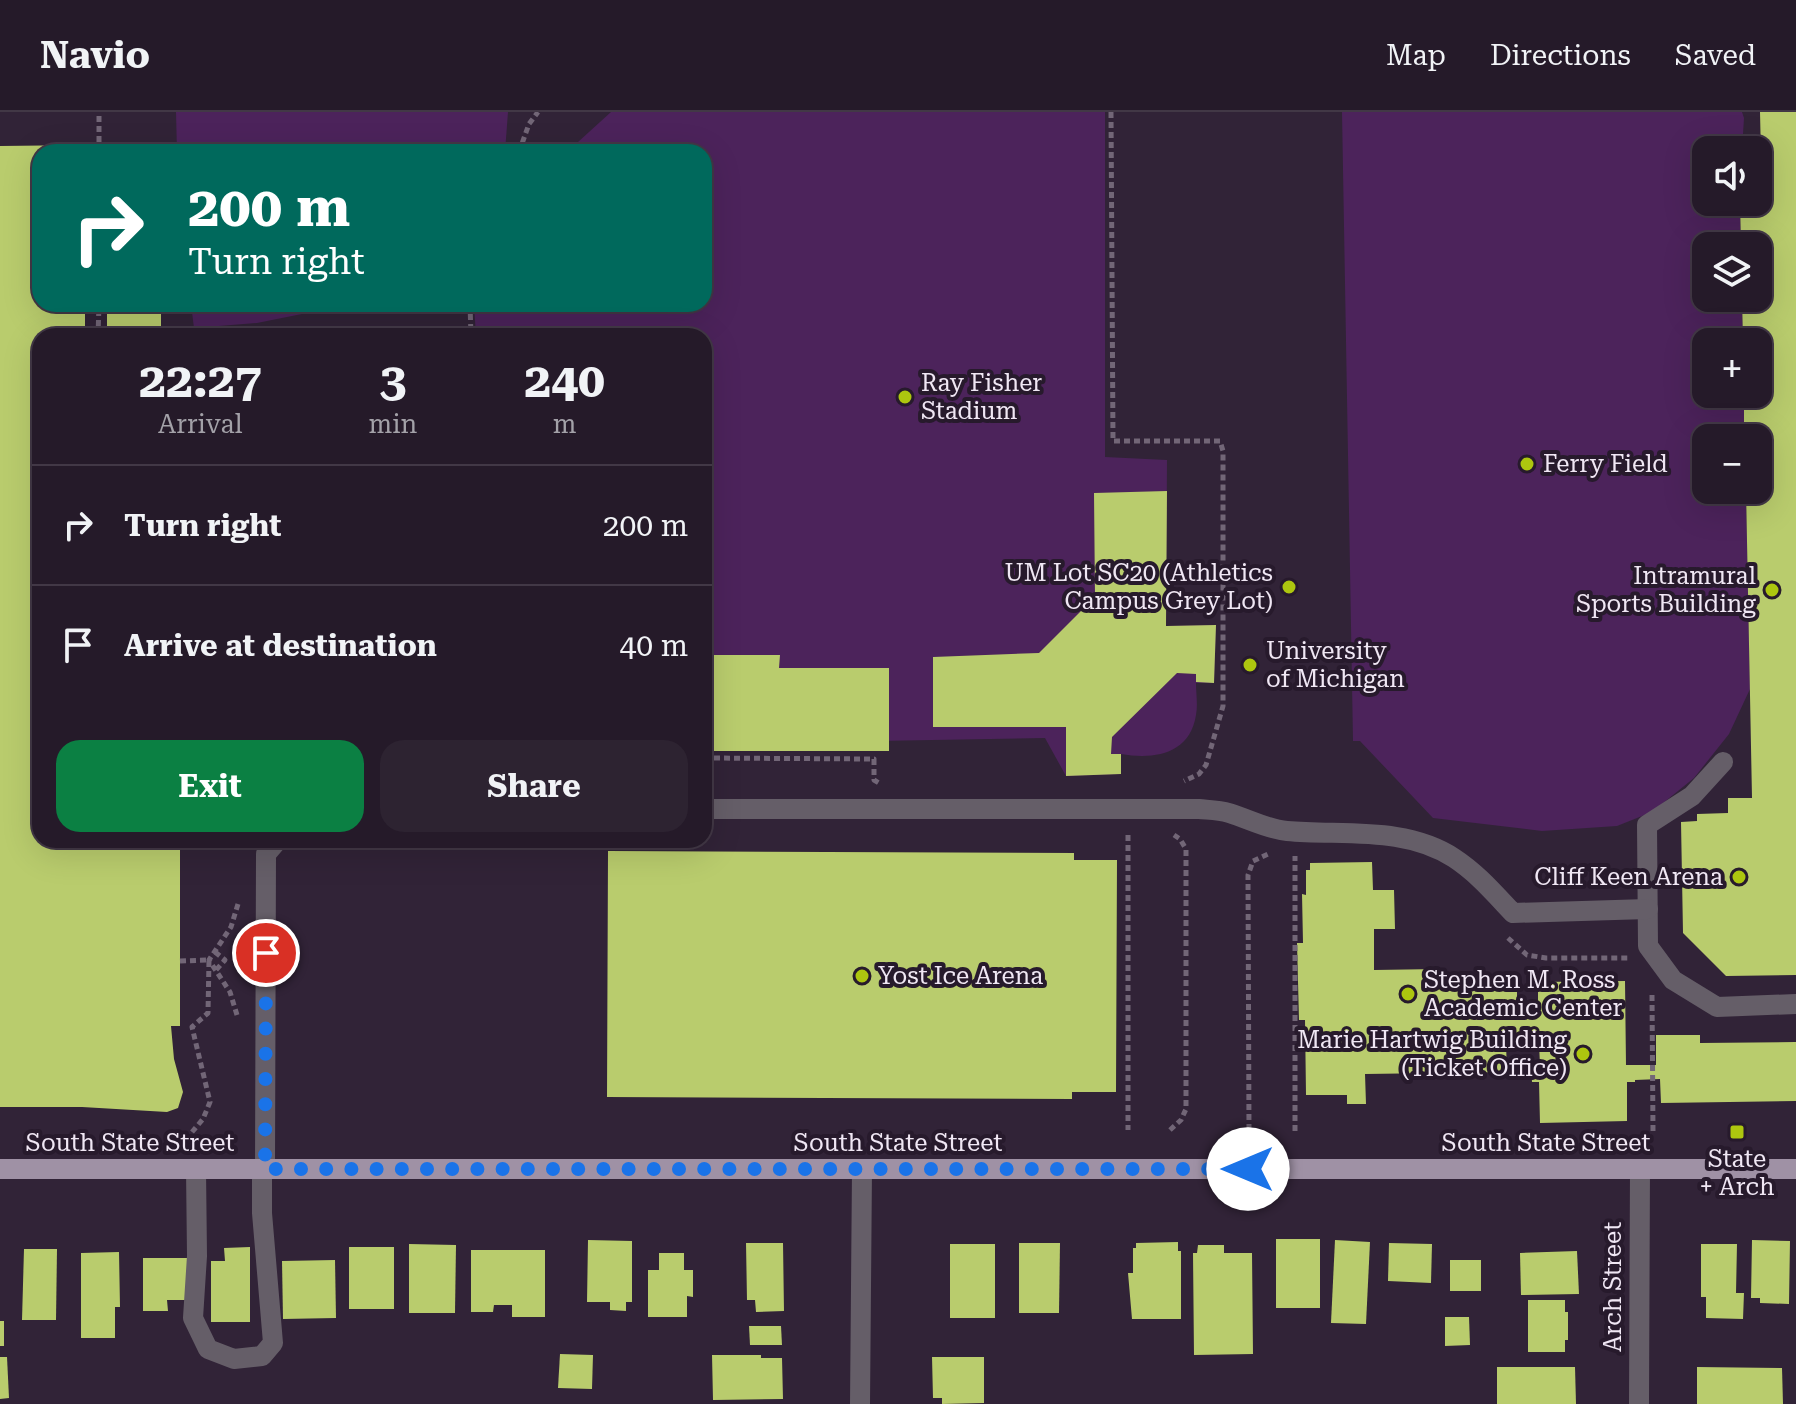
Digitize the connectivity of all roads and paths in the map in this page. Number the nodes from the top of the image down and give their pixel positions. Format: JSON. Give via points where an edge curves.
{"nodes":[{"id":1,"x":99,"y":112,"type":"edge"},
{"id":2,"x":538,"y":112,"type":"edge"},
{"id":3,"x":1111,"y":112,"type":"edge"},
{"id":4,"x":99,"y":144,"type":"edge"},
{"id":5,"x":522,"y":144,"type":"edge"},
{"id":6,"x":712,"y":758,"type":"edge"},
{"id":7,"x":1723,"y":762,"type":"dead end"},
{"id":8,"x":893,"y":783,"type":"dead end"},
{"id":9,"x":1173,"y":784,"type":"dead end"},
{"id":10,"x":712,"y":809,"type":"edge"},
{"id":11,"x":1140,"y":832,"type":"dead end"},
{"id":12,"x":1162,"y":832,"type":"dead end"},
{"id":13,"x":1116,"y":833,"type":"dead end"},
{"id":14,"x":1128,"y":833,"type":"junction"},
{"id":15,"x":271,"y":848,"type":"edge"},
{"id":16,"x":1289,"y":853,"type":"dead end"},
{"id":17,"x":1276,"y":854,"type":"dead end"},
{"id":18,"x":239,"y":900,"type":"dead end"},
{"id":19,"x":1648,"y":909,"type":"junction"},
{"id":20,"x":1498,"y":927,"type":"dead end"},
{"id":21,"x":215,"y":952,"type":"junction"},
{"id":22,"x":1633,"y":959,"type":"dead end"},
{"id":23,"x":209,"y":960,"type":"junction"},
{"id":24,"x":225,"y":960,"type":"junction"},
{"id":25,"x":234,"y":960,"type":"dead end"},
{"id":26,"x":180,"y":961,"type":"dead end"},
{"id":27,"x":216,"y":970,"type":"junction"},
{"id":28,"x":1652,"y":985,"type":"dead end"},
{"id":29,"x":1796,"y":1004,"type":"edge"},
{"id":30,"x":239,"y":1018,"type":"dead end"},
{"id":31,"x":1128,"y":1130,"type":"dead end"},
{"id":32,"x":1170,"y":1130,"type":"dead end"},
{"id":33,"x":1249,"y":1130,"type":"dead end"},
{"id":34,"x":1295,"y":1131,"type":"dead end"},
{"id":35,"x":1653,"y":1131,"type":"dead end"},
{"id":36,"x":192,"y":1132,"type":"dead end"},
{"id":37,"x":0,"y":1169,"type":"edge"},
{"id":38,"x":196,"y":1169,"type":"junction"},
{"id":39,"x":264,"y":1169,"type":"junction"},
{"id":40,"x":862,"y":1169,"type":"junction"},
{"id":41,"x":1640,"y":1169,"type":"junction"},
{"id":42,"x":1796,"y":1169,"type":"edge"},
{"id":43,"x":860,"y":1404,"type":"edge"},
{"id":44,"x":1639,"y":1404,"type":"edge"}],
"edges":[{"from":1,"to":4,"type":"path"},
{"from":2,"to":5,"type":"path"},
{"from":3,"to":9,"type":"path","via":[[1113,441],[1220,441],[1223,451],[1223,706],[1206,765],[1187,781]]},
{"from":6,"to":8,"type":"path","via":[[874,759],[875,782]]},
{"from":7,"to":19,"type":"street","via":[[1692,796],[1647,825]]},
{"from":10,"to":19,"type":"street","via":[[1199,809],[1227,812],[1285,831],[1375,835],[1431,845],[1479,877],[1513,913]]},
{"from":11,"to":14,"type":"path"},
{"from":12,"to":32,"type":"path","via":[[1176,835],[1186,849],[1186,1109]]},
{"from":13,"to":14,"type":"path"},
{"from":14,"to":31,"type":"path"},
{"from":15,"to":39,"type":"street","via":[[266,854]]},
{"from":16,"to":34,"type":"path","via":[[1295,853]]},
{"from":17,"to":33,"type":"path","via":[[1259,856],[1248,875]]},
{"from":18,"to":21,"type":"path","via":[[231,927]]},
{"from":19,"to":29,"type":"street","via":[[1648,946],[1673,980],[1717,1007]]},
{"from":20,"to":22,"type":"path","via":[[1527,955]]},
{"from":21,"to":23,"type":"path"},
{"from":21,"to":24,"type":"path"},
{"from":23,"to":26,"type":"path"},
{"from":23,"to":27,"type":"path"},
{"from":23,"to":36,"type":"path","via":[[208,1013],[192,1027],[210,1102]]},
{"from":24,"to":25,"type":"path"},
{"from":24,"to":27,"type":"path"},
{"from":27,"to":30,"type":"path"},
{"from":28,"to":35,"type":"path"},
{"from":37,"to":38,"type":"main road","name":"South State Street"},
{"from":38,"to":39,"type":"main road","name":"South State Street"},
{"from":38,"to":39,"type":"street","via":[[193,1318],[208,1349],[234,1359],[262,1356],[273,1343],[262,1213]]},
{"from":39,"to":40,"type":"main road","name":"South State Street"},
{"from":40,"to":41,"type":"main road","name":"South State Street"},
{"from":40,"to":43,"type":"street"},
{"from":41,"to":42,"type":"main road","name":"South State Street"},
{"from":41,"to":44,"type":"street","name":"Arch Street"}]}
